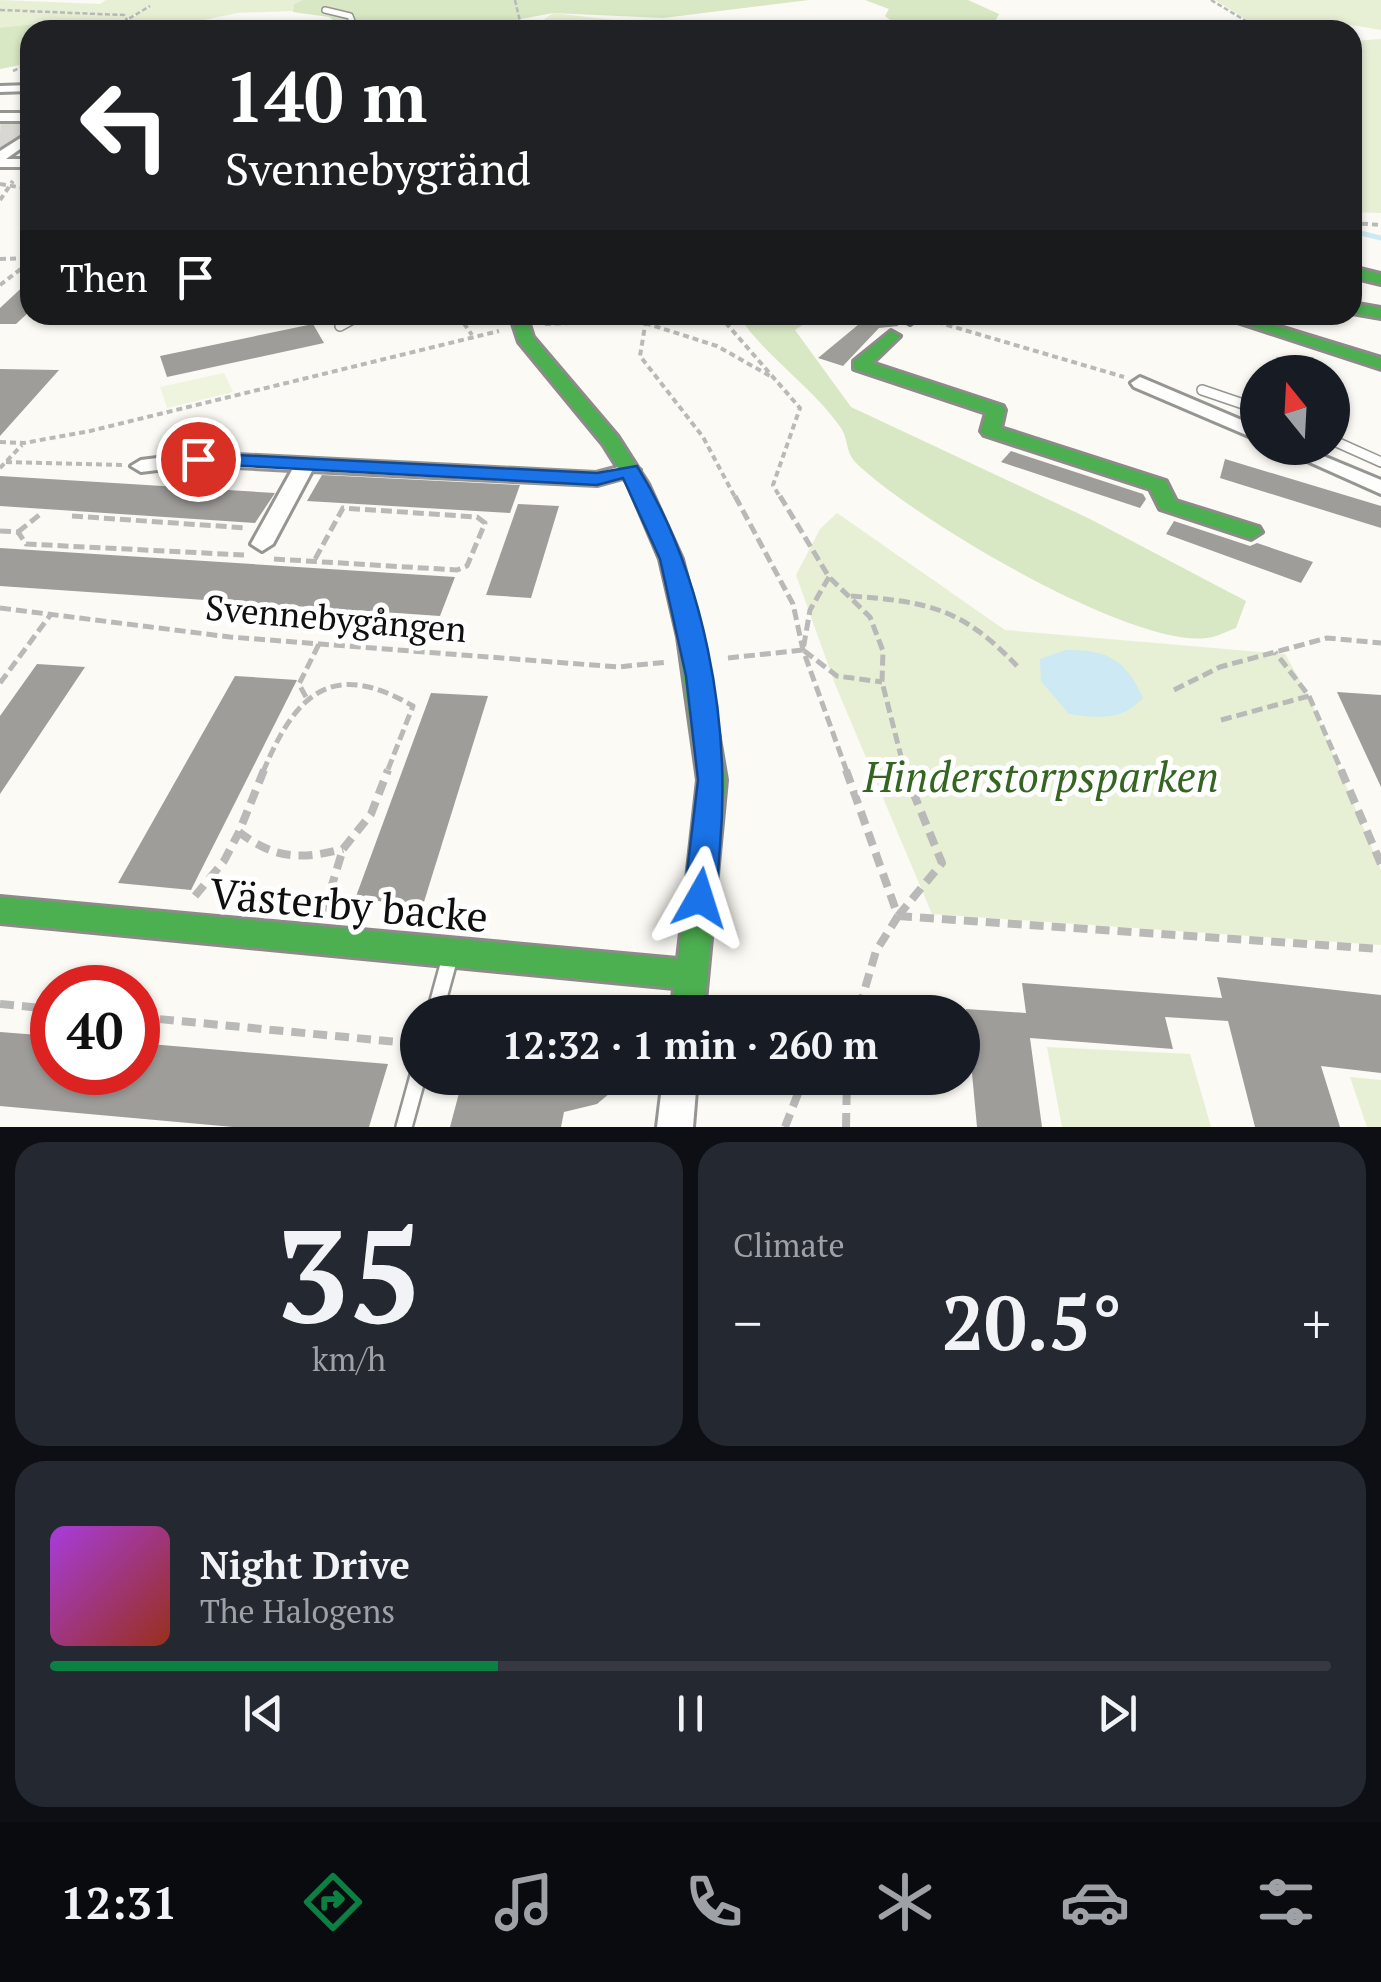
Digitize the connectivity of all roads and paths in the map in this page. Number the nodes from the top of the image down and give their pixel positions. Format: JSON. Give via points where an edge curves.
{"nodes":[{"id":1,"x":1211,"y":0,"type":"edge"},
{"id":2,"x":150,"y":6,"type":"dead end"},
{"id":3,"x":2,"y":10,"type":"edge"},
{"id":4,"x":325,"y":10,"type":"dead end"},
{"id":5,"x":126,"y":20,"type":"edge"},
{"id":6,"x":128,"y":20,"type":"edge"},
{"id":7,"x":351,"y":20,"type":"edge"},
{"id":8,"x":1243,"y":20,"type":"edge"},
{"id":9,"x":20,"y":67,"type":"edge"},
{"id":10,"x":13,"y":70,"type":"dead end"},
{"id":11,"x":20,"y":144,"type":"edge"},
{"id":12,"x":0,"y":160,"type":"edge"},
{"id":13,"x":20,"y":268,"type":"edge"},
{"id":14,"x":0,"y":285,"type":"edge"},
{"id":15,"x":465,"y":325,"type":"edge"},
{"id":16,"x":527,"y":325,"type":"edge"},
{"id":17,"x":644,"y":325,"type":"edge"},
{"id":18,"x":657,"y":325,"type":"edge"},
{"id":19,"x":729,"y":325,"type":"edge"},
{"id":20,"x":941,"y":325,"type":"edge"},
{"id":21,"x":1256,"y":325,"type":"edge"},
{"id":22,"x":1346,"y":325,"type":"edge"},
{"id":23,"x":499,"y":331,"type":"dead end"},
{"id":24,"x":1381,"y":331,"type":"edge"},
{"id":25,"x":472,"y":335,"type":"junction"},
{"id":26,"x":891,"y":336,"type":"dead end"},
{"id":27,"x":1381,"y":364,"type":"edge"},
{"id":28,"x":776,"y":378,"type":"junction"},
{"id":29,"x":1140,"y":383,"type":"joint"},
{"id":30,"x":1202,"y":390,"type":"dead end"},
{"id":31,"x":1240,"y":403,"type":"edge"},
{"id":32,"x":1240,"y":426,"type":"edge"},
{"id":33,"x":0,"y":442,"type":"edge"},
{"id":34,"x":24,"y":443,"type":"junction"},
{"id":35,"x":1350,"y":448,"type":"edge"},
{"id":36,"x":6,"y":462,"type":"junction"},
{"id":37,"x":1381,"y":462,"type":"edge"},
{"id":38,"x":305,"y":464,"type":"junction"},
{"id":39,"x":1328,"y":465,"type":"edge"},
{"id":40,"x":140,"y":466,"type":"joint"},
{"id":41,"x":0,"y":468,"type":"edge"},
{"id":42,"x":630,"y":470,"type":"junction"},
{"id":43,"x":1381,"y":488,"type":"edge"},
{"id":44,"x":43,"y":512,"type":"dead end"},
{"id":45,"x":72,"y":516,"type":"dead end"},
{"id":46,"x":0,"y":531,"type":"edge"},
{"id":47,"x":18,"y":532,"type":"junction"},
{"id":48,"x":1251,"y":532,"type":"dead end"},
{"id":49,"x":266,"y":537,"type":"junction"},
{"id":50,"x":314,"y":562,"type":"junction"},
{"id":51,"x":829,"y":577,"type":"junction"},
{"id":52,"x":848,"y":596,"type":"junction"},
{"id":53,"x":0,"y":608,"type":"edge"},
{"id":54,"x":51,"y":614,"type":"junction"},
{"id":55,"x":1381,"y":643,"type":"edge"},
{"id":56,"x":319,"y":644,"type":"junction"},
{"id":57,"x":803,"y":650,"type":"junction"},
{"id":58,"x":1275,"y":652,"type":"junction"},
{"id":59,"x":728,"y":658,"type":"dead end"},
{"id":60,"x":668,"y":662,"type":"dead end"},
{"id":61,"x":1017,"y":666,"type":"dead end"},
{"id":62,"x":882,"y":682,"type":"junction"},
{"id":63,"x":0,"y":683,"type":"edge"},
{"id":64,"x":1174,"y":690,"type":"dead end"},
{"id":65,"x":1309,"y":696,"type":"junction"},
{"id":66,"x":306,"y":697,"type":"junction"},
{"id":67,"x":1221,"y":720,"type":"dead end"},
{"id":68,"x":239,"y":832,"type":"junction"},
{"id":69,"x":343,"y":849,"type":"junction"},
{"id":70,"x":1381,"y":864,"type":"edge"},
{"id":71,"x":186,"y":906,"type":"dead end"},
{"id":72,"x":0,"y":910,"type":"edge"},
{"id":73,"x":898,"y":916,"type":"junction"},
{"id":74,"x":322,"y":918,"type":"dead end"},
{"id":75,"x":1381,"y":949,"type":"edge"},
{"id":76,"x":451,"y":952,"type":"junction"},
{"id":77,"x":692,"y":976,"type":"junction"},
{"id":78,"x":440,"y":995,"type":"edge"},
{"id":79,"x":690,"y":995,"type":"edge"},
{"id":80,"x":862,"y":995,"type":"edge"},
{"id":81,"x":0,"y":1004,"type":"edge"},
{"id":82,"x":30,"y":1007,"type":"edge"},
{"id":83,"x":160,"y":1019,"type":"edge"},
{"id":84,"x":400,"y":1042,"type":"edge"},
{"id":85,"x":413,"y":1095,"type":"edge"},
{"id":86,"x":678,"y":1095,"type":"edge"},
{"id":87,"x":797,"y":1095,"type":"edge"},
{"id":88,"x":847,"y":1095,"type":"edge"},
{"id":89,"x":404,"y":1127,"type":"edge"},
{"id":90,"x":675,"y":1127,"type":"edge"},
{"id":91,"x":785,"y":1127,"type":"edge"},
{"id":92,"x":846,"y":1127,"type":"edge"}],
"edges":[{"from":1,"to":8,"type":"path"},
{"from":2,"to":6,"type":"path"},
{"from":3,"to":5,"type":"path","via":[[110,13]]},
{"from":4,"to":7,"type":"lane"},
{"from":9,"to":10,"type":"path"},
{"from":11,"to":12,"type":"street"},
{"from":13,"to":14,"type":"path"},
{"from":15,"to":25,"type":"path"},
{"from":16,"to":42,"type":"main road","via":[[525,338]]},
{"from":17,"to":57,"type":"path","via":[[640,356],[703,437],[793,604]]},
{"from":18,"to":28,"type":"path","via":[[717,346]]},
{"from":19,"to":28,"type":"path"},
{"from":20,"to":29,"type":"path"},
{"from":21,"to":27,"type":"main road"},
{"from":22,"to":24,"type":"main road"},
{"from":23,"to":25,"type":"path"},
{"from":25,"to":34,"type":"path","via":[[246,396]]},
{"from":26,"to":48,"type":"main road","via":[[860,365],[996,410],[991,431],[1160,486],[1167,505]]},
{"from":28,"to":51,"type":"path","via":[[800,408],[772,485]]},
{"from":29,"to":32,"type":"street"},
{"from":30,"to":31,"type":"lane"},
{"from":33,"to":34,"type":"path"},
{"from":34,"to":36,"type":"path"},
{"from":35,"to":37,"type":"lane"},
{"from":36,"to":40,"type":"path"},
{"from":36,"to":41,"type":"path"},
{"from":38,"to":40,"type":"street","via":[[198,459]]},
{"from":38,"to":42,"type":"street","via":[[597,479]]},
{"from":38,"to":49,"type":"street"},
{"from":39,"to":43,"type":"street"},
{"from":42,"to":77,"type":"main road","via":[[672,559],[699,676],[712,780]]},
{"from":44,"to":47,"type":"path"},
{"from":45,"to":49,"type":"path"},
{"from":46,"to":47,"type":"path"},
{"from":47,"to":49,"type":"path","via":[[26,544],[241,557]]},
{"from":49,"to":50,"type":"path","via":[[270,558]]},
{"from":50,"to":50,"type":"path","via":[[457,570],[467,566],[485,523],[477,517],[343,508]]},
{"from":51,"to":52,"type":"path"},
{"from":51,"to":57,"type":"path","via":[[810,610]]},
{"from":52,"to":61,"type":"path","via":[[940,603],[987,632]]},
{"from":52,"to":62,"type":"path","via":[[870,618],[883,651]]},
{"from":53,"to":54,"type":"path","name":"Svennebygången"},
{"from":54,"to":56,"type":"path","name":"Svennebygången"},
{"from":54,"to":63,"type":"path"},
{"from":55,"to":58,"type":"path","via":[[1327,638]]},
{"from":56,"to":60,"type":"path","name":"Svennebygången","via":[[618,667]]},
{"from":56,"to":66,"type":"path","via":[[299,684]]},
{"from":57,"to":59,"type":"path"},
{"from":57,"to":62,"type":"path","via":[[837,676]]},
{"from":57,"to":73,"type":"path"},
{"from":58,"to":64,"type":"path","via":[[1220,667]]},
{"from":58,"to":65,"type":"path"},
{"from":62,"to":73,"type":"path","via":[[906,774],[942,863]]},
{"from":65,"to":67,"type":"path"},
{"from":65,"to":70,"type":"path"},
{"from":66,"to":68,"type":"path"},
{"from":66,"to":69,"type":"path","via":[[326,687],[364,686],[413,706],[371,814]]},
{"from":68,"to":69,"type":"path","via":[[262,852],[302,861]]},
{"from":68,"to":71,"type":"path"},
{"from":69,"to":74,"type":"path"},
{"from":72,"to":76,"type":"main road","name":"Västerby backe"},
{"from":73,"to":75,"type":"path"},
{"from":73,"to":80,"type":"path","via":[[876,951]]},
{"from":76,"to":77,"type":"main road","name":"Västerby backe"},
{"from":76,"to":78,"type":"lane"},
{"from":77,"to":79,"type":"main road"},
{"from":81,"to":82,"type":"path"},
{"from":83,"to":84,"type":"path"},
{"from":85,"to":89,"type":"lane"},
{"from":86,"to":90,"type":"street"},
{"from":87,"to":91,"type":"path"},
{"from":88,"to":92,"type":"path"}]}
